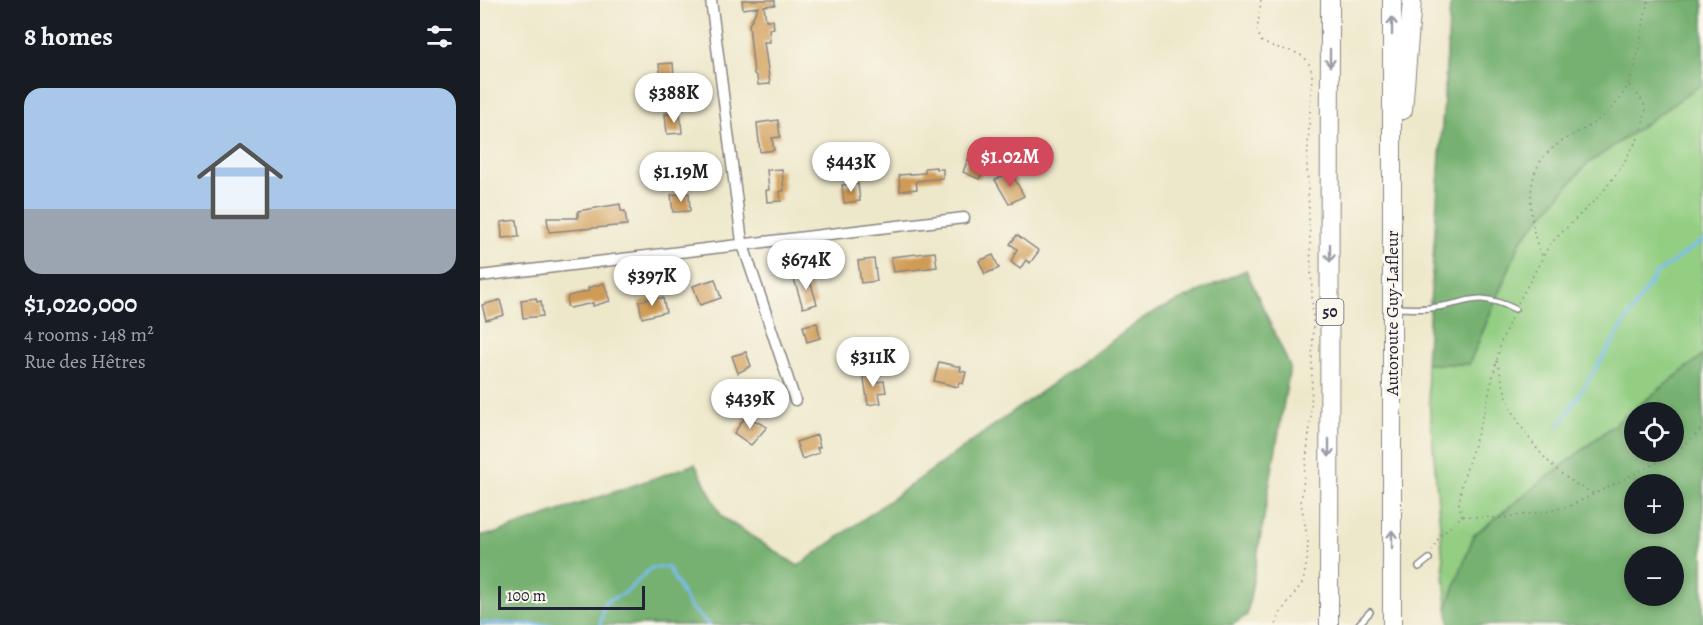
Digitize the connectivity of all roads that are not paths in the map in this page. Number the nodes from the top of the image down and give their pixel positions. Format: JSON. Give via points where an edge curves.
{"nodes":[{"id":1,"x":711,"y":0,"type":"edge"},
{"id":2,"x":1330,"y":0,"type":"edge"},
{"id":3,"x":1392,"y":0,"type":"edge"},
{"id":4,"x":1412,"y":0,"type":"edge"},
{"id":5,"x":964,"y":218,"type":"dead end"},
{"id":6,"x":1392,"y":231,"type":"junction"},
{"id":7,"x":742,"y":242,"type":"junction"},
{"id":8,"x":480,"y":276,"type":"edge"},
{"id":9,"x":1392,"y":308,"type":"junction"},
{"id":10,"x":1515,"y":309,"type":"road end"},
{"id":11,"x":795,"y":400,"type":"dead end"},
{"id":12,"x":1429,"y":559,"type":"road end"},
{"id":13,"x":1419,"y":567,"type":"dead end"},
{"id":14,"x":1370,"y":612,"type":"dead end"},
{"id":15,"x":1329,"y":625,"type":"edge"},
{"id":16,"x":1358,"y":625,"type":"edge"},
{"id":17,"x":1392,"y":625,"type":"edge"}],
"edges":[{"from":1,"to":7,"type":"street"},
{"from":2,"to":15,"type":"highway","number":"50","one_way":true},
{"from":6,"to":3,"type":"highway","name":"Autoroute Guy-Lafleur","one_way":true},
{"from":4,"to":6,"type":"highway"},
{"from":5,"to":7,"type":"street"},
{"from":6,"to":9,"type":"highway","name":"Autoroute Guy-Lafleur"},
{"from":7,"to":8,"type":"street"},
{"from":7,"to":11,"type":"street"},
{"from":9,"to":10,"type":"lane","via":[[1428,309],[1485,298]]},
{"from":17,"to":9,"type":"highway","name":"Autoroute Guy-Lafleur","one_way":true},
{"from":12,"to":13,"type":"lane"},
{"from":14,"to":16,"type":"lane"}]}
